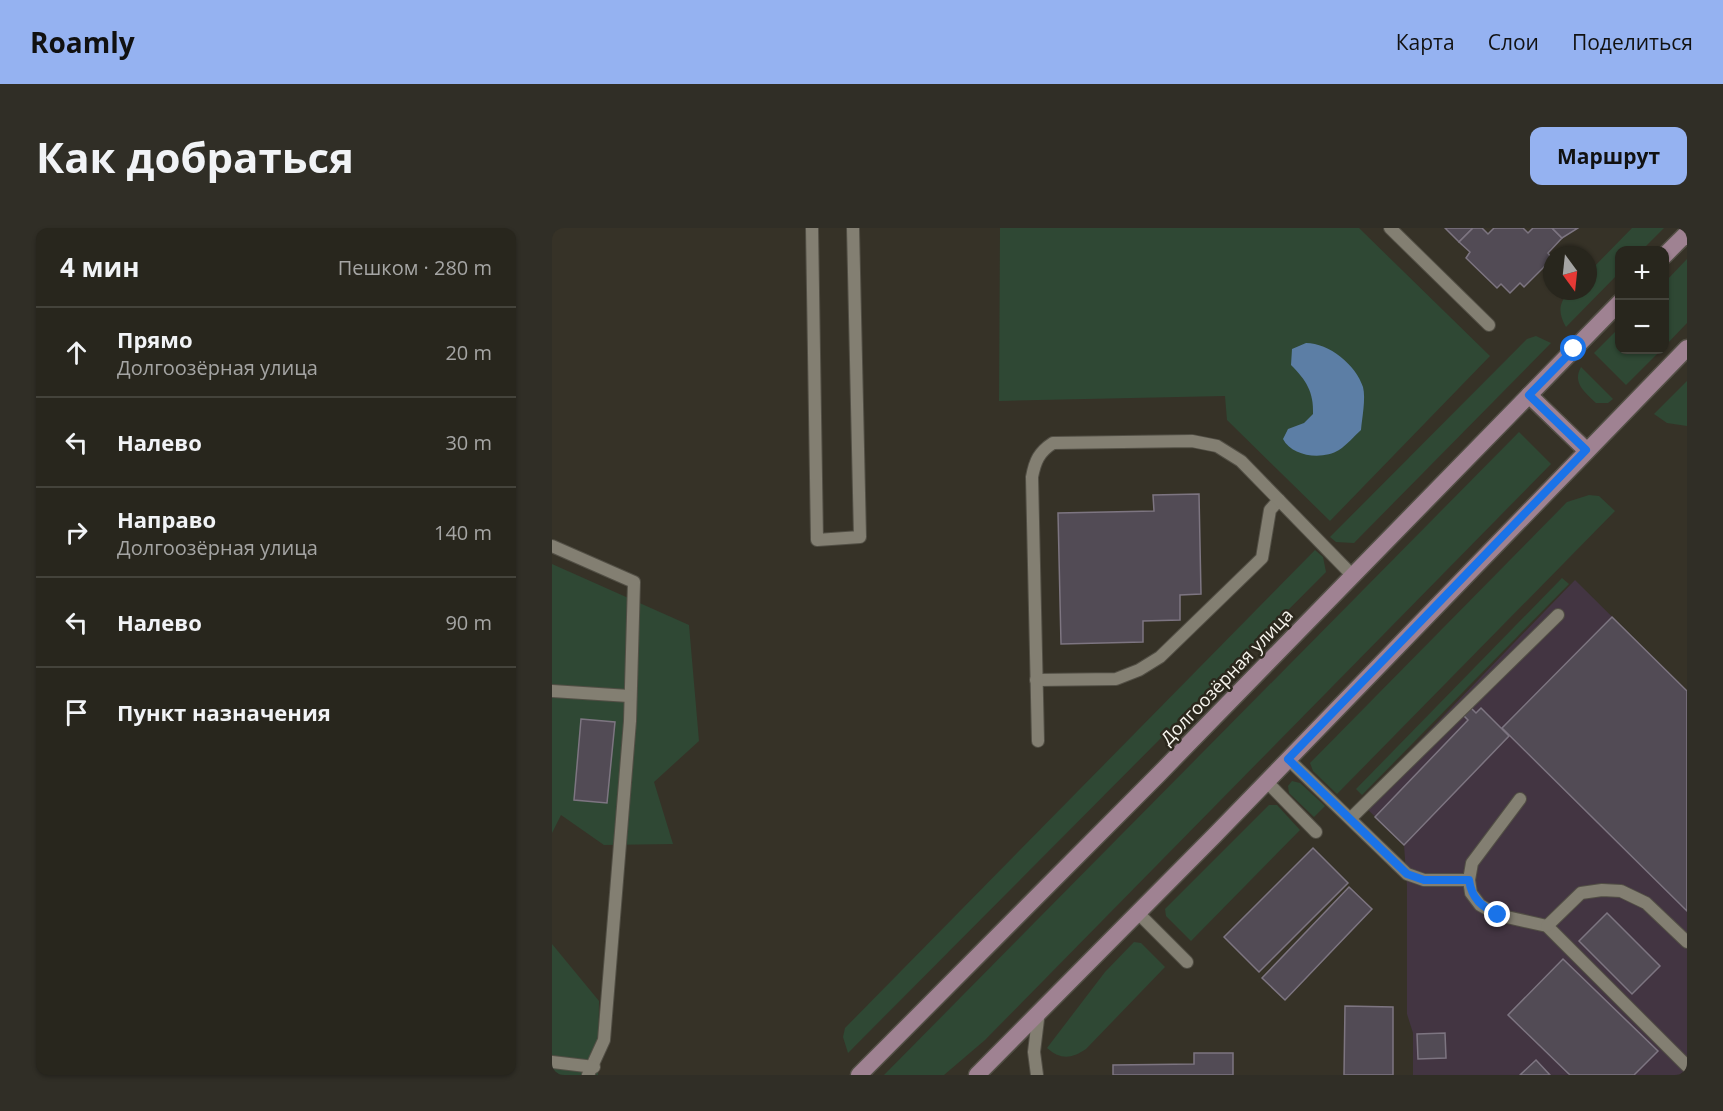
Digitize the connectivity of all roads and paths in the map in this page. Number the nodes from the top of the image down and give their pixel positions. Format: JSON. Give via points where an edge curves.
{"nodes":[{"id":1,"x":812,"y":228,"type":"edge"},
{"id":2,"x":853,"y":228,"type":"edge"},
{"id":3,"x":1390,"y":228,"type":"edge"},
{"id":4,"x":1687,"y":233,"type":"edge"},
{"id":5,"x":1669,"y":252,"type":"edge"},
{"id":6,"x":1615,"y":307,"type":"edge"},
{"id":7,"x":1489,"y":325,"type":"dead end"},
{"id":8,"x":1687,"y":348,"type":"edge"},
{"id":9,"x":1529,"y":395,"type":"junction"},
{"id":10,"x":1586,"y":450,"type":"junction"},
{"id":11,"x":1279,"y":500,"type":"junction"},
{"id":12,"x":552,"y":546,"type":"edge"},
{"id":13,"x":1353,"y":576,"type":"junction"},
{"id":14,"x":1558,"y":615,"type":"dead end"},
{"id":15,"x":1036,"y":680,"type":"junction"},
{"id":16,"x":552,"y":691,"type":"edge"},
{"id":17,"x":629,"y":696,"type":"junction"},
{"id":18,"x":1038,"y":741,"type":"dead end"},
{"id":19,"x":1288,"y":759,"type":"junction"},
{"id":20,"x":1267,"y":782,"type":"junction"},
{"id":21,"x":1520,"y":799,"type":"dead end"},
{"id":22,"x":1350,"y":818,"type":"junction"},
{"id":23,"x":1316,"y":832,"type":"dead end"},
{"id":24,"x":1469,"y":880,"type":"junction"},
{"id":25,"x":1138,"y":913,"type":"junction"},
{"id":26,"x":1547,"y":926,"type":"junction"},
{"id":27,"x":1687,"y":942,"type":"edge"},
{"id":28,"x":1187,"y":962,"type":"dead end"},
{"id":29,"x":1039,"y":1011,"type":"junction"},
{"id":30,"x":552,"y":1062,"type":"edge"},
{"id":31,"x":1687,"y":1066,"type":"edge"},
{"id":32,"x":591,"y":1071,"type":"edge"},
{"id":33,"x":859,"y":1075,"type":"edge"},
{"id":34,"x":977,"y":1075,"type":"edge"},
{"id":35,"x":1037,"y":1075,"type":"edge"}],
"edges":[{"from":1,"to":2,"type":"lane","via":[[817,540],[860,537]]},
{"from":3,"to":7,"type":"lane"},
{"from":4,"to":5,"type":"main road"},
{"from":6,"to":9,"type":"main road","name":"Долгоозёрная улица"},
{"from":8,"to":10,"type":"main road"},
{"from":9,"to":10,"type":"main road"},
{"from":9,"to":13,"type":"main road","name":"Долгоозёрная улица"},
{"from":10,"to":19,"type":"main road"},
{"from":11,"to":13,"type":"lane"},
{"from":11,"to":15,"type":"lane","via":[[1270,510],[1262,558],[1160,657],[1116,679]]},
{"from":11,"to":15,"type":"lane","via":[[1241,461],[1217,446],[1192,441],[1100,442],[1053,443],[1044,449],[1035,462],[1032,477]]},
{"from":12,"to":17,"type":"lane","via":[[634,582]]},
{"from":13,"to":33,"type":"main road","name":"Долгоозёрная улица"},
{"from":14,"to":22,"type":"lane"},
{"from":15,"to":18,"type":"lane"},
{"from":16,"to":17,"type":"lane"},
{"from":17,"to":32,"type":"lane","via":[[604,1040]]},
{"from":19,"to":20,"type":"main road"},
{"from":19,"to":22,"type":"lane"},
{"from":20,"to":23,"type":"lane"},
{"from":20,"to":25,"type":"main road"},
{"from":21,"to":24,"type":"lane","via":[[1472,863]]},
{"from":22,"to":24,"type":"lane","via":[[1407,874],[1424,880]]},
{"from":24,"to":26,"type":"lane","via":[[1471,894],[1480,905],[1498,915]]},
{"from":25,"to":28,"type":"lane"},
{"from":25,"to":29,"type":"main road"},
{"from":26,"to":27,"type":"lane","via":[[1581,893],[1621,891],[1646,903]]},
{"from":26,"to":31,"type":"lane"},
{"from":29,"to":34,"type":"main road"},
{"from":29,"to":35,"type":"lane","via":[[1034,1052]]},
{"from":30,"to":32,"type":"lane"}]}
